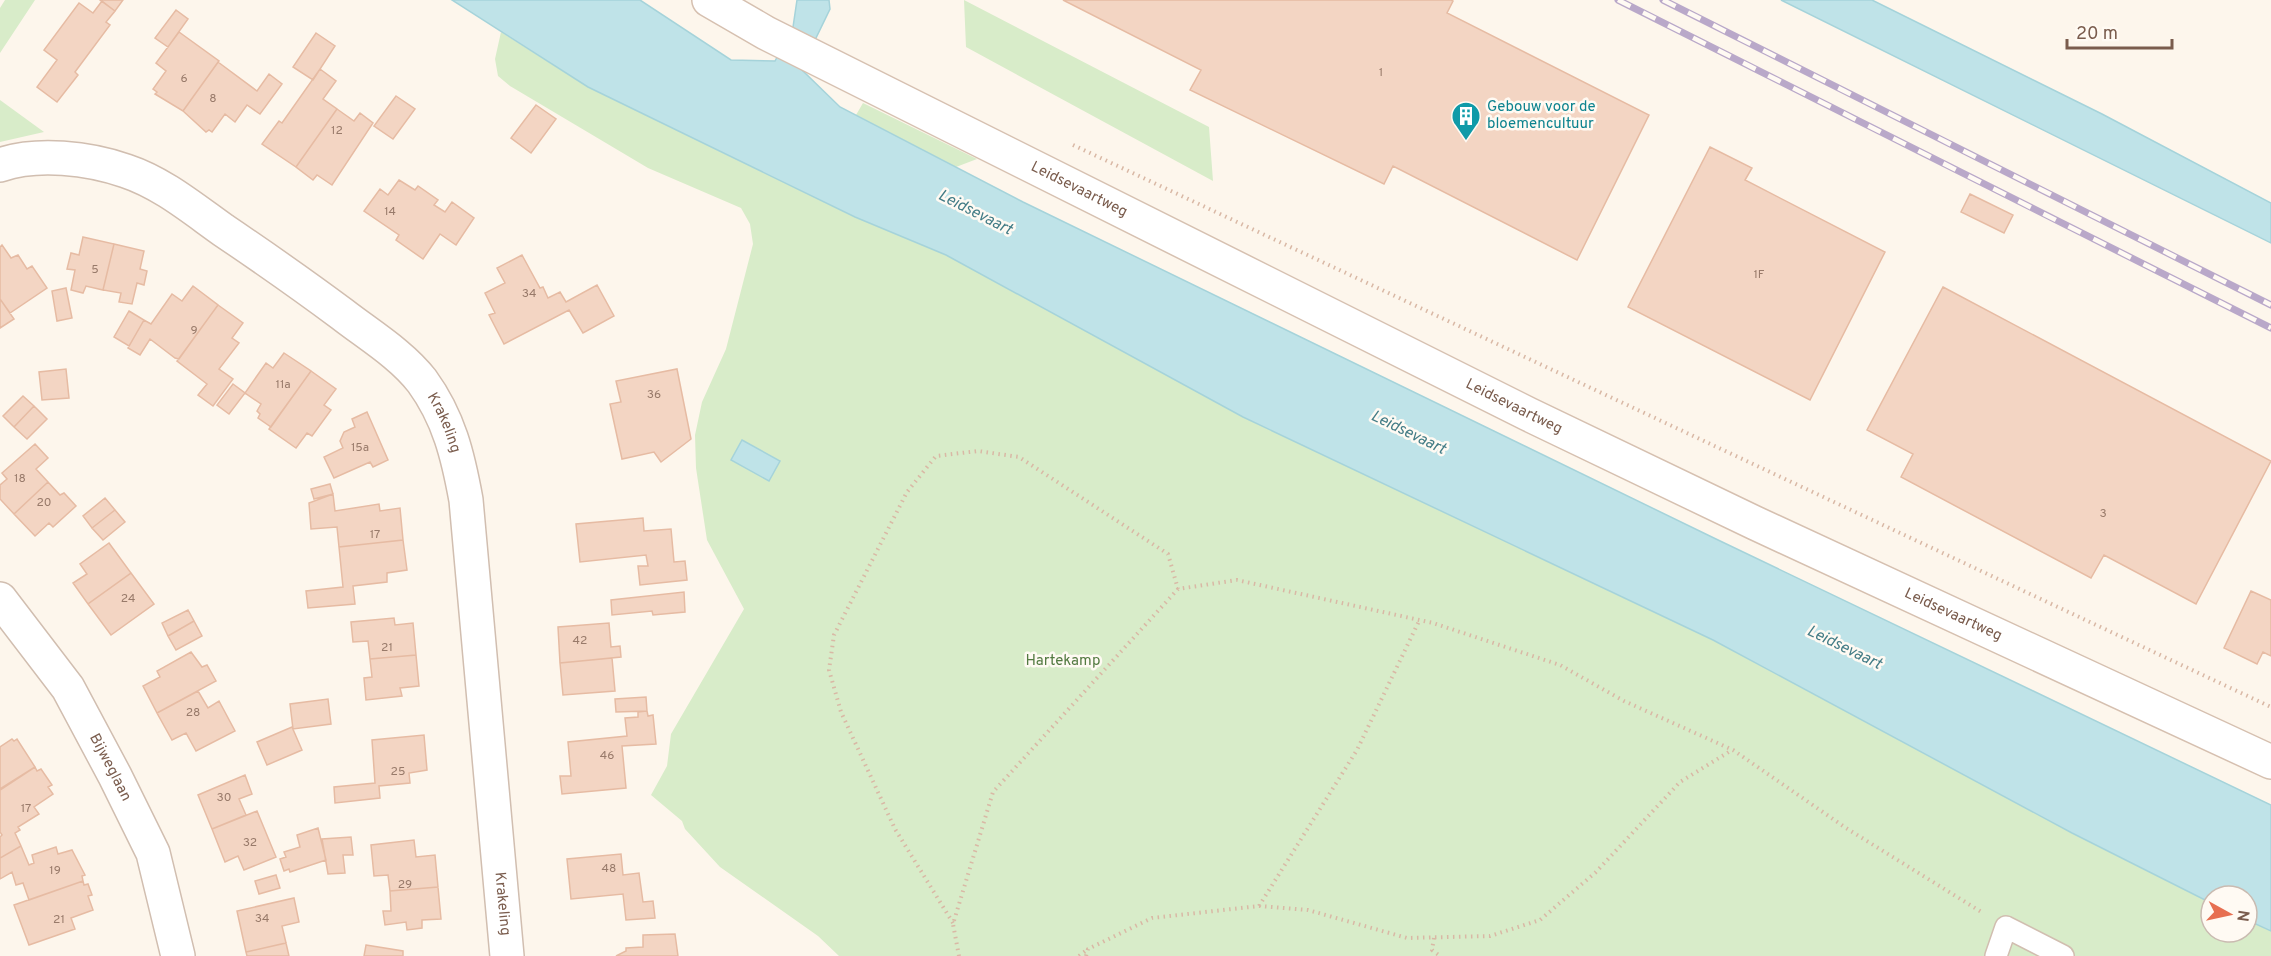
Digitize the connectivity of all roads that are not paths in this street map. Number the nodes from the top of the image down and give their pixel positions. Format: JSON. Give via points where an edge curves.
{"nodes":[{"id":1,"x":709,"y":0,"type":"edge"},
{"id":2,"x":0,"y":165,"type":"edge"},
{"id":3,"x":0,"y":599,"type":"edge"},
{"id":4,"x":2271,"y":762,"type":"edge"},
{"id":5,"x":178,"y":956,"type":"edge"},
{"id":6,"x":507,"y":956,"type":"edge"},
{"id":7,"x":1996,"y":956,"type":"edge"},
{"id":8,"x":2063,"y":956,"type":"edge"}],
"edges":[{"from":1,"to":4,"type":"street","name":"Leidsevaartweg","via":[[766,33],[1528,414]]},
{"from":2,"to":6,"type":"street","name":"Krakeling","via":[[44,159],[81,161],[127,171],[168,191],[404,360],[422,382],[448,426],[466,500]]},
{"from":3,"to":5,"type":"street","name":"Bijweglaan","via":[[68,688],[115,776],[153,853]]},
{"from":7,"to":8,"type":"lane","via":[[2006,927]]}]}
